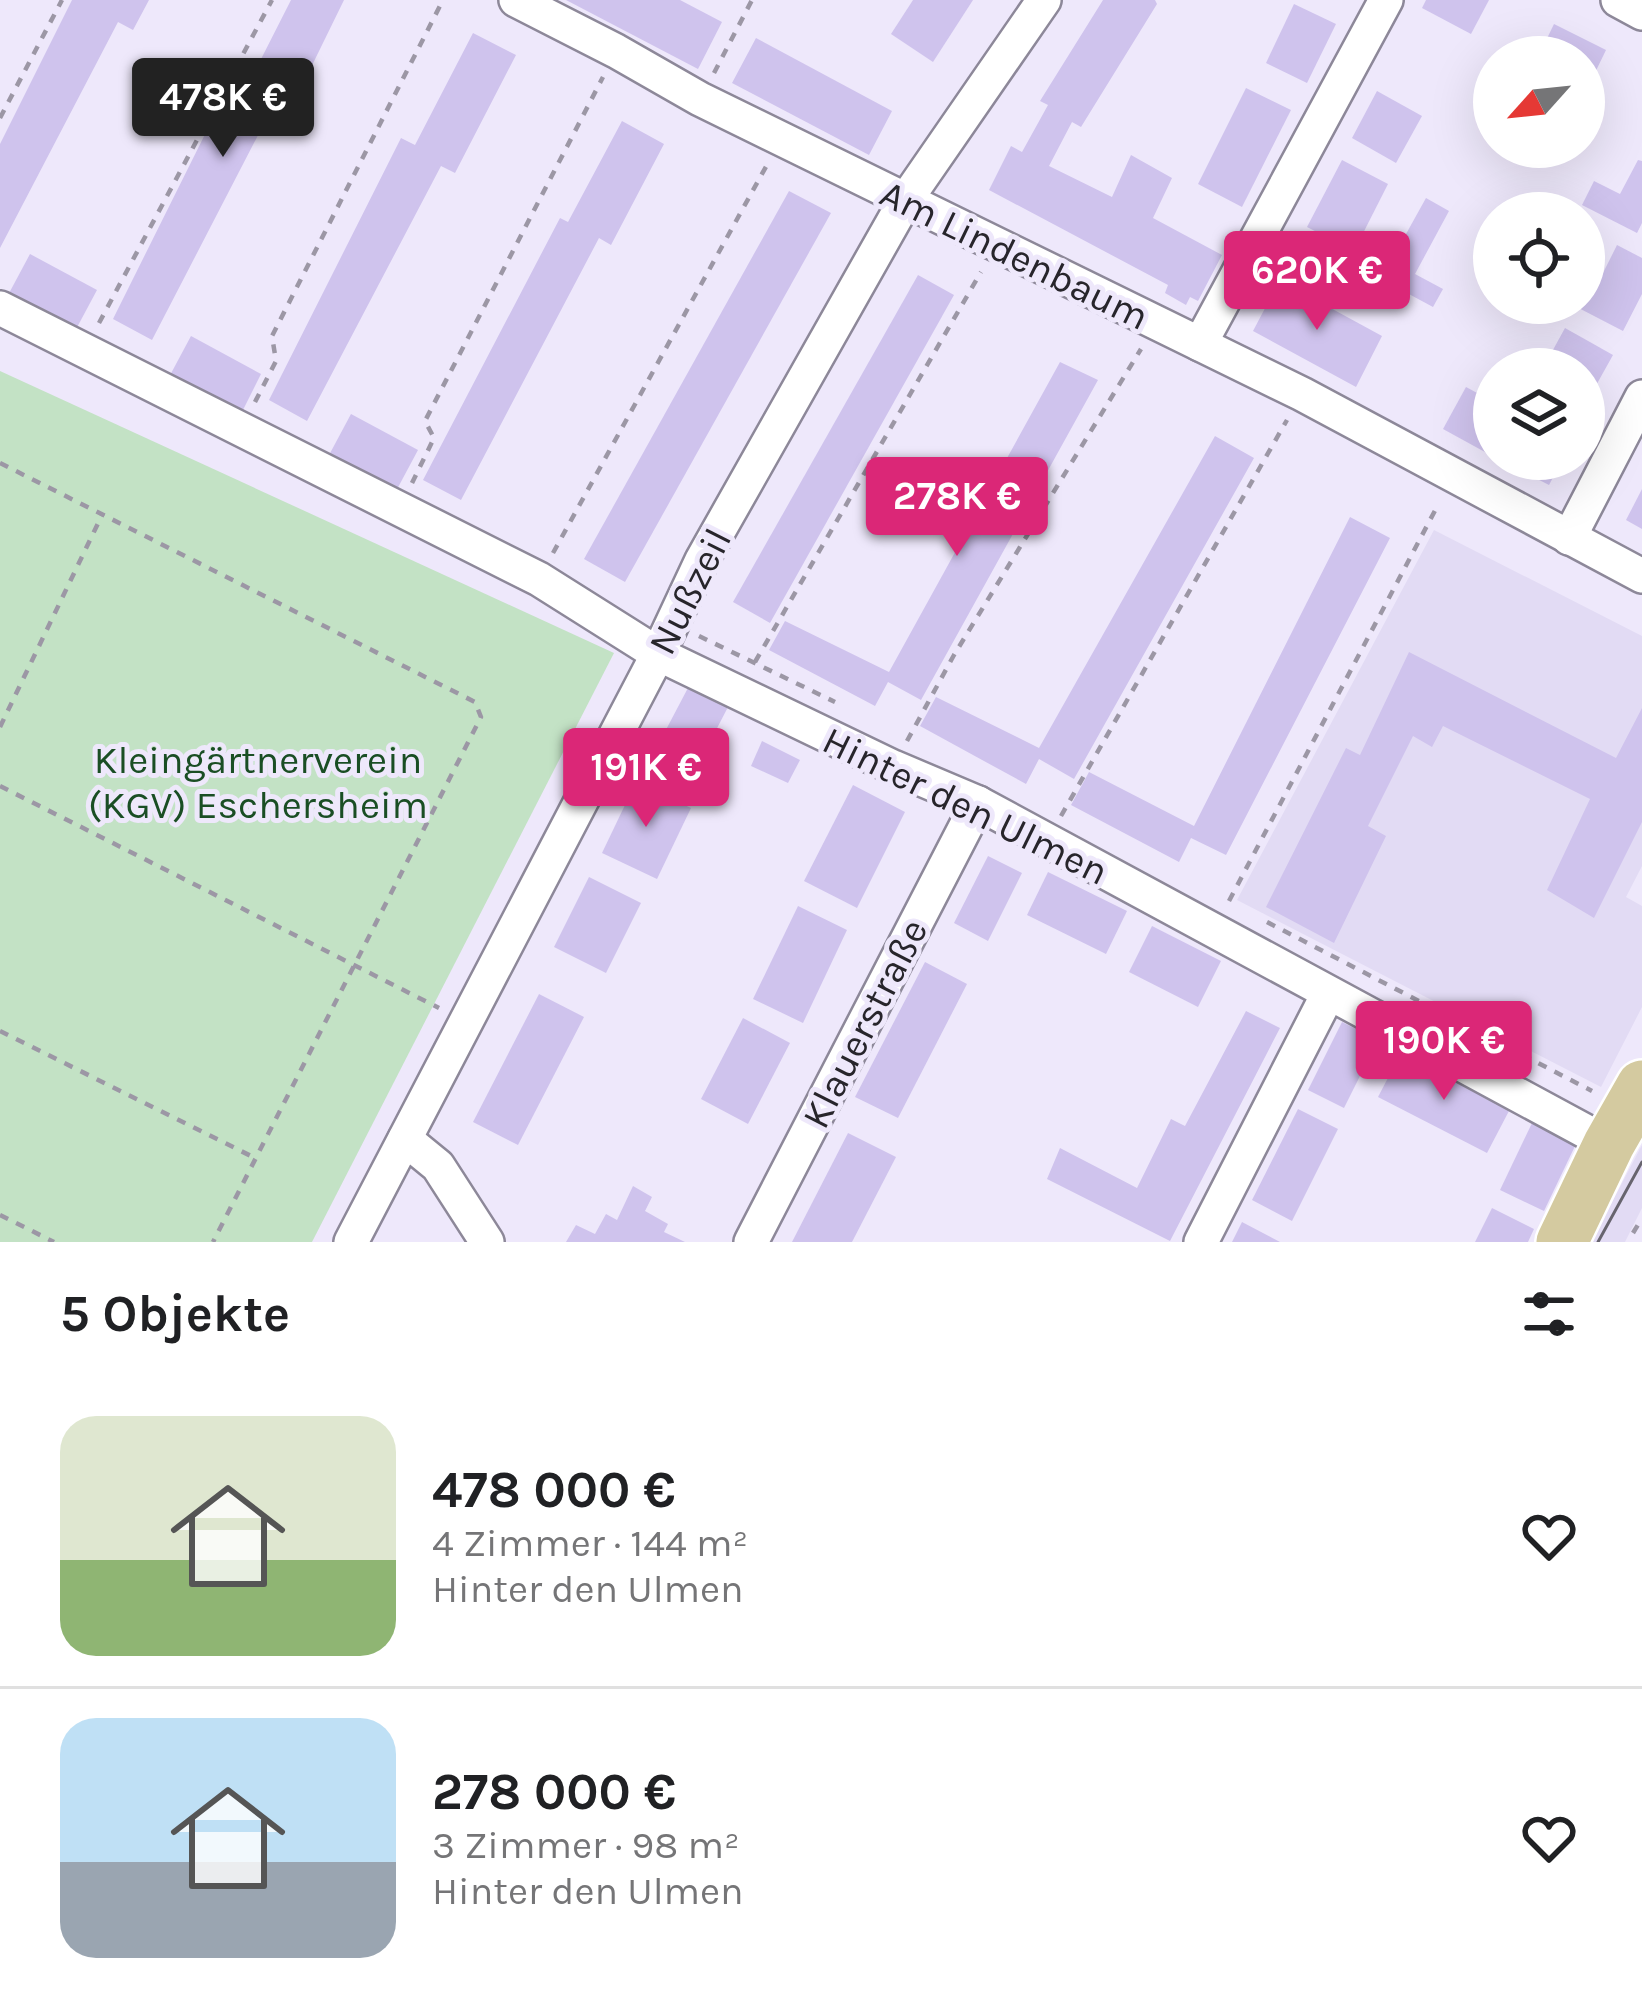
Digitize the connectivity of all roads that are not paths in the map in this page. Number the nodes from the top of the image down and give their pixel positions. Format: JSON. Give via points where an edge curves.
{"nodes":[{"id":1,"x":516,"y":0,"type":"edge"},
{"id":2,"x":1044,"y":0,"type":"edge"},
{"id":3,"x":1386,"y":0,"type":"edge"},
{"id":4,"x":1618,"y":0,"type":"edge"},
{"id":5,"x":1642,"y":13,"type":"edge"},
{"id":6,"x":905,"y":201,"type":"junction"},
{"id":7,"x":0,"y":308,"type":"edge"},
{"id":8,"x":1200,"y":344,"type":"junction"},
{"id":9,"x":1642,"y":397,"type":"edge"},
{"id":10,"x":1569,"y":538,"type":"junction"},
{"id":11,"x":1642,"y":575,"type":"edge"},
{"id":12,"x":658,"y":654,"type":"junction"},
{"id":13,"x":978,"y":803,"type":"junction"},
{"id":14,"x":1328,"y":994,"type":"junction"},
{"id":15,"x":1620,"y":1090,"type":"edge"},
{"id":16,"x":406,"y":1139,"type":"junction"},
{"id":17,"x":1609,"y":1144,"type":"junction"},
{"id":18,"x":351,"y":1242,"type":"edge"},
{"id":19,"x":487,"y":1242,"type":"edge"},
{"id":20,"x":751,"y":1242,"type":"edge"},
{"id":21,"x":1202,"y":1242,"type":"edge"},
{"id":22,"x":1562,"y":1242,"type":"edge"}],
"edges":[{"from":1,"to":6,"type":"street","name":"Am Lindenbaum"},
{"from":2,"to":6,"type":"street","name":"Nußzeil"},
{"from":3,"to":8,"type":"street"},
{"from":4,"to":5,"type":"street"},
{"from":6,"to":8,"type":"street","name":"Am Lindenbaum"},
{"from":6,"to":12,"type":"street","name":"Nußzeil","via":[[702,560]]},
{"from":7,"to":12,"type":"street","name":"Hinter den Ulmen","via":[[538,579]]},
{"from":8,"to":10,"type":"street","name":"Am Lindenbaum"},
{"from":9,"to":10,"type":"street"},
{"from":10,"to":11,"type":"street","name":"Am Lindenbaum"},
{"from":12,"to":13,"type":"street","name":"Hinter den Ulmen"},
{"from":12,"to":16,"type":"street","name":"Nußzeil"},
{"from":13,"to":14,"type":"street","name":"Hinter den Ulmen"},
{"from":13,"to":20,"type":"street","name":"Klauerstraße"},
{"from":14,"to":17,"type":"street","name":"Hinter den Ulmen"},
{"from":14,"to":21,"type":"street"},
{"from":15,"to":17,"type":"main road"},
{"from":16,"to":18,"type":"street","name":"Nußzeil"},
{"from":16,"to":19,"type":"street","via":[[438,1166]]},
{"from":17,"to":22,"type":"main road"}]}
